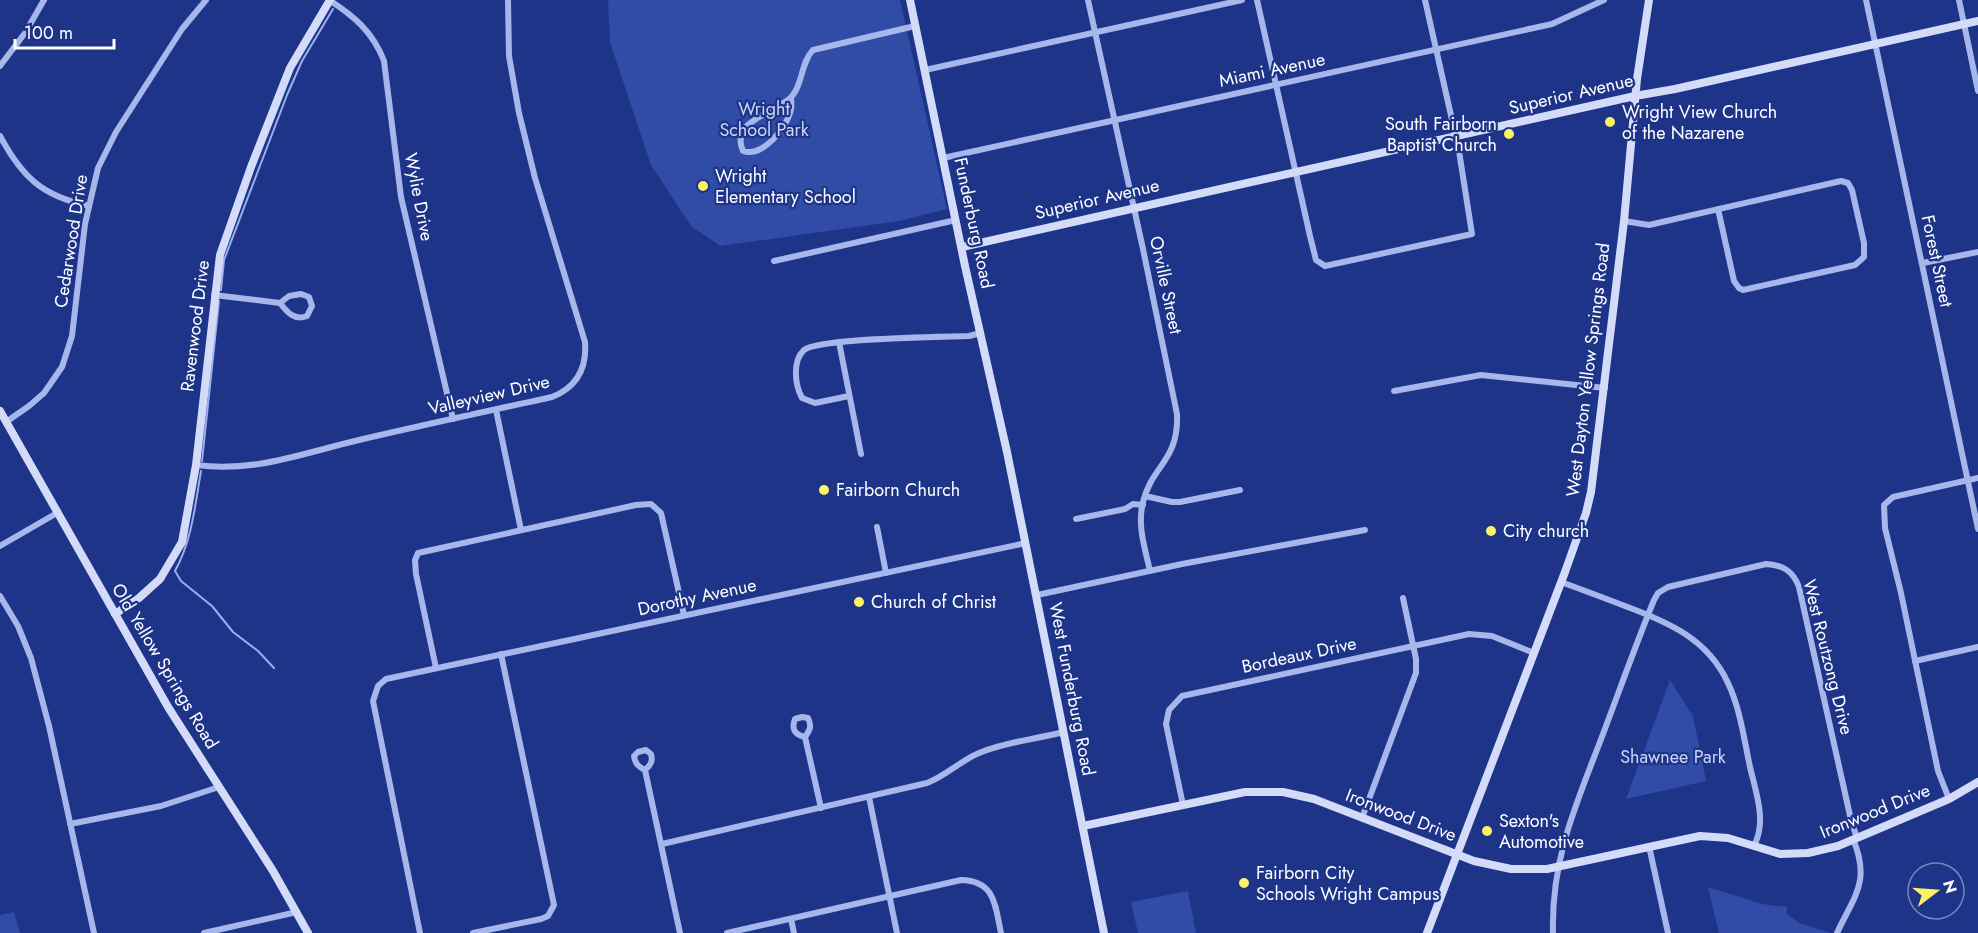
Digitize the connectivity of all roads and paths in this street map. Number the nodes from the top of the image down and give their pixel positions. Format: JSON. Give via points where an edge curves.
{"nodes":[{"id":1,"x":44,"y":0,"type":"edge"},
{"id":2,"x":206,"y":0,"type":"edge"},
{"id":3,"x":330,"y":0,"type":"edge"},
{"id":4,"x":508,"y":0,"type":"edge"},
{"id":5,"x":910,"y":0,"type":"edge"},
{"id":6,"x":1088,"y":0,"type":"edge"},
{"id":7,"x":1242,"y":0,"type":"edge"},
{"id":8,"x":1257,"y":0,"type":"edge"},
{"id":9,"x":1425,"y":0,"type":"edge"},
{"id":10,"x":1604,"y":0,"type":"edge"},
{"id":11,"x":1649,"y":0,"type":"edge"},
{"id":12,"x":1866,"y":0,"type":"edge"},
{"id":13,"x":1959,"y":0,"type":"edge"},
{"id":14,"x":1978,"y":21,"type":"edge"},
{"id":15,"x":1964,"y":24,"type":"junction"},
{"id":16,"x":915,"y":26,"type":"junction"},
{"id":17,"x":1095,"y":32,"type":"junction"},
{"id":18,"x":1875,"y":44,"type":"junction"},
{"id":19,"x":1436,"y":49,"type":"junction"},
{"id":20,"x":0,"y":66,"type":"edge"},
{"id":21,"x":925,"y":70,"type":"junction"},
{"id":22,"x":1275,"y":84,"type":"junction"},
{"id":23,"x":1978,"y":91,"type":"edge"},
{"id":24,"x":1635,"y":96,"type":"junction"},
{"id":25,"x":791,"y":99,"type":"junction"},
{"id":26,"x":1114,"y":120,"type":"junction"},
{"id":27,"x":0,"y":136,"type":"edge"},
{"id":28,"x":1456,"y":137,"type":"junction"},
{"id":29,"x":943,"y":158,"type":"junction"},
{"id":30,"x":1295,"y":173,"type":"junction"},
{"id":31,"x":89,"y":206,"type":"junction"},
{"id":32,"x":1134,"y":208,"type":"junction"},
{"id":33,"x":1718,"y":209,"type":"junction"},
{"id":34,"x":956,"y":220,"type":"junction"},
{"id":35,"x":1624,"y":221,"type":"junction"},
{"id":36,"x":962,"y":247,"type":"junction"},
{"id":37,"x":1978,"y":252,"type":"edge"},
{"id":38,"x":774,"y":261,"type":"dead end"},
{"id":39,"x":1923,"y":263,"type":"junction"},
{"id":40,"x":214,"y":295,"type":"junction"},
{"id":41,"x":280,"y":303,"type":"junction"},
{"id":42,"x":981,"y":333,"type":"junction"},
{"id":43,"x":839,"y":342,"type":"junction"},
{"id":44,"x":1605,"y":388,"type":"junction"},
{"id":45,"x":1394,"y":391,"type":"dead end"},
{"id":46,"x":849,"y":396,"type":"junction"},
{"id":47,"x":496,"y":410,"type":"junction"},
{"id":48,"x":0,"y":411,"type":"edge"},
{"id":49,"x":453,"y":419,"type":"junction"},
{"id":50,"x":6,"y":422,"type":"junction"},
{"id":51,"x":1007,"y":452,"type":"joint"},
{"id":52,"x":861,"y":454,"type":"dead end"},
{"id":53,"x":196,"y":465,"type":"junction"},
{"id":54,"x":1978,"y":478,"type":"edge"},
{"id":55,"x":1968,"y":480,"type":"junction"},
{"id":56,"x":1240,"y":490,"type":"dead end"},
{"id":57,"x":1145,"y":496,"type":"junction"},
{"id":58,"x":1143,"y":505,"type":"junction"},
{"id":59,"x":57,"y":513,"type":"junction"},
{"id":60,"x":1076,"y":519,"type":"dead end"},
{"id":61,"x":877,"y":527,"type":"dead end"},
{"id":62,"x":1978,"y":529,"type":"edge"},
{"id":63,"x":521,"y":530,"type":"junction"},
{"id":64,"x":1365,"y":530,"type":"dead end"},
{"id":65,"x":1026,"y":543,"type":"junction"},
{"id":66,"x":0,"y":546,"type":"edge"},
{"id":67,"x":1150,"y":571,"type":"junction"},
{"id":68,"x":886,"y":573,"type":"junction"},
{"id":69,"x":1561,"y":582,"type":"junction"},
{"id":70,"x":1037,"y":595,"type":"junction"},
{"id":71,"x":0,"y":596,"type":"edge"},
{"id":72,"x":1403,"y":598,"type":"dead end"},
{"id":73,"x":115,"y":614,"type":"junction"},
{"id":74,"x":684,"y":615,"type":"junction"},
{"id":75,"x":1648,"y":615,"type":"junction"},
{"id":76,"x":1413,"y":646,"type":"junction"},
{"id":77,"x":1978,"y":647,"type":"edge"},
{"id":78,"x":1534,"y":653,"type":"junction"},
{"id":79,"x":501,"y":654,"type":"junction"},
{"id":80,"x":1915,"y":661,"type":"junction"},
{"id":81,"x":436,"y":668,"type":"junction"},
{"id":82,"x":1064,"y":732,"type":"junction"},
{"id":83,"x":805,"y":737,"type":"dead end"},
{"id":84,"x":645,"y":770,"type":"dead end"},
{"id":85,"x":1978,"y":782,"type":"edge"},
{"id":86,"x":219,"y":787,"type":"junction"},
{"id":87,"x":869,"y":797,"type":"junction"},
{"id":88,"x":1949,"y":799,"type":"junction"},
{"id":89,"x":1183,"y":806,"type":"junction"},
{"id":90,"x":821,"y":808,"type":"junction"},
{"id":91,"x":1362,"y":818,"type":"junction"},
{"id":92,"x":70,"y":824,"type":"junction"},
{"id":93,"x":1083,"y":826,"type":"junction"},
{"id":94,"x":1855,"y":838,"type":"junction"},
{"id":95,"x":662,"y":844,"type":"junction"},
{"id":96,"x":1648,"y":846,"type":"junction"},
{"id":97,"x":1754,"y":846,"type":"junction"},
{"id":98,"x":1457,"y":855,"type":"junction"},
{"id":99,"x":1558,"y":866,"type":"junction"},
{"id":100,"x":889,"y":897,"type":"junction"},
{"id":101,"x":297,"y":912,"type":"junction"},
{"id":102,"x":791,"y":919,"type":"junction"},
{"id":103,"x":94,"y":933,"type":"edge"},
{"id":104,"x":204,"y":933,"type":"edge"},
{"id":105,"x":308,"y":933,"type":"edge"},
{"id":106,"x":420,"y":933,"type":"edge"},
{"id":107,"x":473,"y":933,"type":"edge"},
{"id":108,"x":681,"y":933,"type":"edge"},
{"id":109,"x":727,"y":933,"type":"edge"},
{"id":110,"x":794,"y":933,"type":"edge"},
{"id":111,"x":897,"y":933,"type":"edge"},
{"id":112,"x":1001,"y":933,"type":"edge"},
{"id":113,"x":1104,"y":933,"type":"edge"},
{"id":114,"x":1427,"y":933,"type":"edge"},
{"id":115,"x":1553,"y":933,"type":"edge"},
{"id":116,"x":1668,"y":933,"type":"edge"},
{"id":117,"x":1837,"y":933,"type":"edge"}],
"edges":[{"from":1,"to":20,"type":"street"},
{"from":2,"to":31,"type":"street","name":"Cedarwood Drive","via":[[182,29],[116,132],[98,168]]},
{"from":3,"to":40,"type":"street","name":"Ravenwood Drive","via":[[298,53],[276,102],[222,248]]},
{"from":3,"to":49,"type":"street","name":"Wylie Drive","via":[[366,29],[384,61],[402,197]]},
{"from":4,"to":47,"type":"street","name":"Valleyview Drive","via":[[509,56],[519,113],[585,351],[580,375],[564,392]]},
{"from":5,"to":16,"type":"street","name":"Funderburg Road"},
{"from":6,"to":17,"type":"street","name":"Orville Street"},
{"from":7,"to":17,"type":"street"},
{"from":8,"to":22,"type":"street"},
{"from":9,"to":19,"type":"street"},
{"from":10,"to":19,"type":"street","name":"Miami Avenue","via":[[1552,24]]},
{"from":11,"to":24,"type":"street","name":"West Dayton Yellow Springs Road"},
{"from":12,"to":18,"type":"street","name":"Forest Street"},
{"from":13,"to":15,"type":"street"},
{"from":14,"to":15,"type":"street","name":"Superior Avenue"},
{"from":15,"to":18,"type":"street","name":"Superior Avenue"},
{"from":15,"to":23,"type":"street"},
{"from":16,"to":21,"type":"street","name":"Funderburg Road"},
{"from":16,"to":25,"type":"street","via":[[813,50]]},
{"from":17,"to":21,"type":"street"},
{"from":17,"to":26,"type":"street","name":"Orville Street"},
{"from":18,"to":24,"type":"street","name":"Superior Avenue"},
{"from":18,"to":39,"type":"street","name":"Forest Street"},
{"from":19,"to":22,"type":"street","name":"Miami Avenue"},
{"from":19,"to":28,"type":"street"},
{"from":21,"to":29,"type":"street","name":"Funderburg Road"},
{"from":22,"to":26,"type":"street","name":"Miami Avenue"},
{"from":22,"to":30,"type":"street"},
{"from":24,"to":28,"type":"street","name":"Superior Avenue"},
{"from":24,"to":35,"type":"street","name":"West Dayton Yellow Springs Road"},
{"from":25,"to":25,"type":"street","via":[[791,110],[768,145],[757,152],[743,151],[740,135],[744,129]]},
{"from":26,"to":29,"type":"street","name":"Miami Avenue"},
{"from":26,"to":32,"type":"street","name":"Orville Street"},
{"from":27,"to":31,"type":"street","via":[[20,169],[36,184],[57,197]]},
{"from":28,"to":30,"type":"street","name":"Superior Avenue"},
{"from":28,"to":30,"type":"street","via":[[1472,234],[1322,265],[1317,261]]},
{"from":29,"to":34,"type":"street","name":"Funderburg Road"},
{"from":30,"to":32,"type":"street","name":"Superior Avenue"},
{"from":31,"to":50,"type":"street","name":"Cedarwood Drive","via":[[66,357],[44,393]]},
{"from":32,"to":36,"type":"street","name":"Superior Avenue"},
{"from":32,"to":57,"type":"street","name":"Orville Street","via":[[1178,426],[1170,455]]},
{"from":33,"to":33,"type":"street","via":[[1734,281],[1739,288],[1748,290],[1855,265],[1862,260],[1864,243],[1852,190],[1845,182]]},
{"from":33,"to":35,"type":"street","via":[[1649,225]]},
{"from":34,"to":36,"type":"street","name":"Funderburg Road"},
{"from":34,"to":38,"type":"street"},
{"from":35,"to":44,"type":"street","name":"West Dayton Yellow Springs Road"},
{"from":36,"to":42,"type":"street","name":"Funderburg Road"},
{"from":37,"to":39,"type":"street"},
{"from":39,"to":55,"type":"street","name":"Forest Street"},
{"from":40,"to":41,"type":"street"},
{"from":40,"to":53,"type":"street","name":"Ravenwood Drive"},
{"from":41,"to":41,"type":"street","via":[[298,318],[307,316],[312,306],[309,297],[300,294]]},
{"from":42,"to":43,"type":"street"},
{"from":42,"to":51,"type":"street","name":"Funderburg Road"},
{"from":43,"to":46,"type":"street"},
{"from":43,"to":46,"type":"street","via":[[810,347],[801,354],[796,367],[798,387],[802,398],[811,402]]},
{"from":44,"to":45,"type":"street","via":[[1481,375]]},
{"from":44,"to":69,"type":"street","name":"West Dayton Yellow Springs Road","via":[[1591,492]]},
{"from":46,"to":52,"type":"street"},
{"from":47,"to":49,"type":"street","name":"Valleyview Drive"},
{"from":47,"to":63,"type":"street"},
{"from":48,"to":50,"type":"street","name":"Old Yellow Springs Road"},
{"from":49,"to":53,"type":"street","name":"Valleyview Drive","via":[[255,466]]},
{"from":50,"to":59,"type":"street","name":"Old Yellow Springs Road"},
{"from":51,"to":65,"type":"street","name":"West Funderburg Road"},
{"from":53,"to":73,"type":"street","name":"Ravenwood Drive","via":[[182,542],[160,579]]},
{"from":54,"to":55,"type":"street"},
{"from":55,"to":62,"type":"street","name":"Forest Street"},
{"from":55,"to":80,"type":"street","via":[[1891,498],[1883,510]]},
{"from":56,"to":57,"type":"street","via":[[1180,502]]},
{"from":57,"to":58,"type":"street","name":"Orville Street"},
{"from":58,"to":60,"type":"street","via":[[1133,504]]},
{"from":58,"to":67,"type":"street","name":"Orville Street","via":[[1142,535]]},
{"from":59,"to":66,"type":"street"},
{"from":59,"to":73,"type":"street","name":"Old Yellow Springs Road"},
{"from":61,"to":68,"type":"street"},
{"from":63,"to":74,"type":"street","via":[[647,504],[658,508]]},
{"from":63,"to":81,"type":"street","via":[[423,551],[416,556]]},
{"from":64,"to":67,"type":"street"},
{"from":65,"to":68,"type":"street","name":"Dorothy Avenue"},
{"from":65,"to":70,"type":"street","name":"West Funderburg Road"},
{"from":67,"to":70,"type":"street"},
{"from":68,"to":74,"type":"street","name":"Dorothy Avenue"},
{"from":69,"to":75,"type":"street"},
{"from":69,"to":78,"type":"street","name":"West Dayton Yellow Springs Road"},
{"from":70,"to":82,"type":"street","name":"West Funderburg Road"},
{"from":71,"to":92,"type":"street","via":[[28,648]]},
{"from":72,"to":76,"type":"street"},
{"from":73,"to":86,"type":"street","name":"Old Yellow Springs Road"},
{"from":74,"to":79,"type":"street","name":"Dorothy Avenue"},
{"from":75,"to":94,"type":"street","name":"West Routzong Drive","via":[[1658,593],[1676,584],[1766,564],[1781,566],[1792,574],[1799,587]]},
{"from":75,"to":97,"type":"street","via":[[1696,641],[1712,656],[1728,683],[1761,815]]},
{"from":75,"to":99,"type":"street","via":[[1574,807]]},
{"from":76,"to":78,"type":"street","name":"Bordeaux Drive","via":[[1480,634]]},
{"from":76,"to":89,"type":"street","name":"Bordeaux Drive","via":[[1186,694],[1176,700],[1166,724]]},
{"from":76,"to":91,"type":"street","via":[[1414,680]]},
{"from":77,"to":80,"type":"street"},
{"from":78,"to":98,"type":"street","name":"West Dayton Yellow Springs Road"},
{"from":79,"to":81,"type":"street","name":"Dorothy Avenue"},
{"from":79,"to":107,"type":"street","via":[[553,908],[546,918]]},
{"from":80,"to":88,"type":"street","via":[[1938,771]]},
{"from":81,"to":106,"type":"street","name":"Dorothy Avenue","via":[[390,678],[378,686],[373,701]]},
{"from":82,"to":87,"type":"street","via":[[985,751],[939,779]]},
{"from":82,"to":93,"type":"street","name":"West Funderburg Road"},
{"from":83,"to":90,"type":"street"},
{"from":84,"to":95,"type":"street"},
{"from":85,"to":88,"type":"street","name":"Ironwood Drive"},
{"from":86,"to":92,"type":"street","via":[[161,806]]},
{"from":86,"to":101,"type":"street","name":"Old Yellow Springs Road"},
{"from":87,"to":90,"type":"street"},
{"from":87,"to":100,"type":"street"},
{"from":88,"to":94,"type":"street","name":"Ironwood Drive"},
{"from":89,"to":91,"type":"street","name":"Ironwood Drive","via":[[1270,790],[1306,796]]},
{"from":89,"to":93,"type":"street","name":"Ironwood Drive"},
{"from":90,"to":95,"type":"street"},
{"from":91,"to":98,"type":"street","name":"Ironwood Drive"},
{"from":92,"to":103,"type":"street"},
{"from":93,"to":113,"type":"street","name":"West Funderburg Road"},
{"from":94,"to":97,"type":"street","name":"Ironwood Drive","via":[[1802,854],[1773,853]]},
{"from":94,"to":117,"type":"street","name":"West Routzong Drive","via":[[1860,880],[1854,902]]},
{"from":95,"to":108,"type":"street"},
{"from":96,"to":97,"type":"street","name":"Ironwood Drive","via":[[1707,836]]},
{"from":96,"to":99,"type":"street","name":"Ironwood Drive"},
{"from":96,"to":116,"type":"street"},
{"from":98,"to":99,"type":"street","name":"Ironwood Drive","via":[[1511,869]]},
{"from":98,"to":114,"type":"street","name":"West Dayton Yellow Springs Road"},
{"from":99,"to":115,"type":"street"},
{"from":100,"to":102,"type":"street"},
{"from":100,"to":111,"type":"street"},
{"from":100,"to":112,"type":"street","via":[[970,880],[986,888],[993,899]]},
{"from":101,"to":104,"type":"street"},
{"from":101,"to":105,"type":"street","name":"Old Yellow Springs Road"},
{"from":102,"to":109,"type":"street"},
{"from":102,"to":110,"type":"street"}]}
